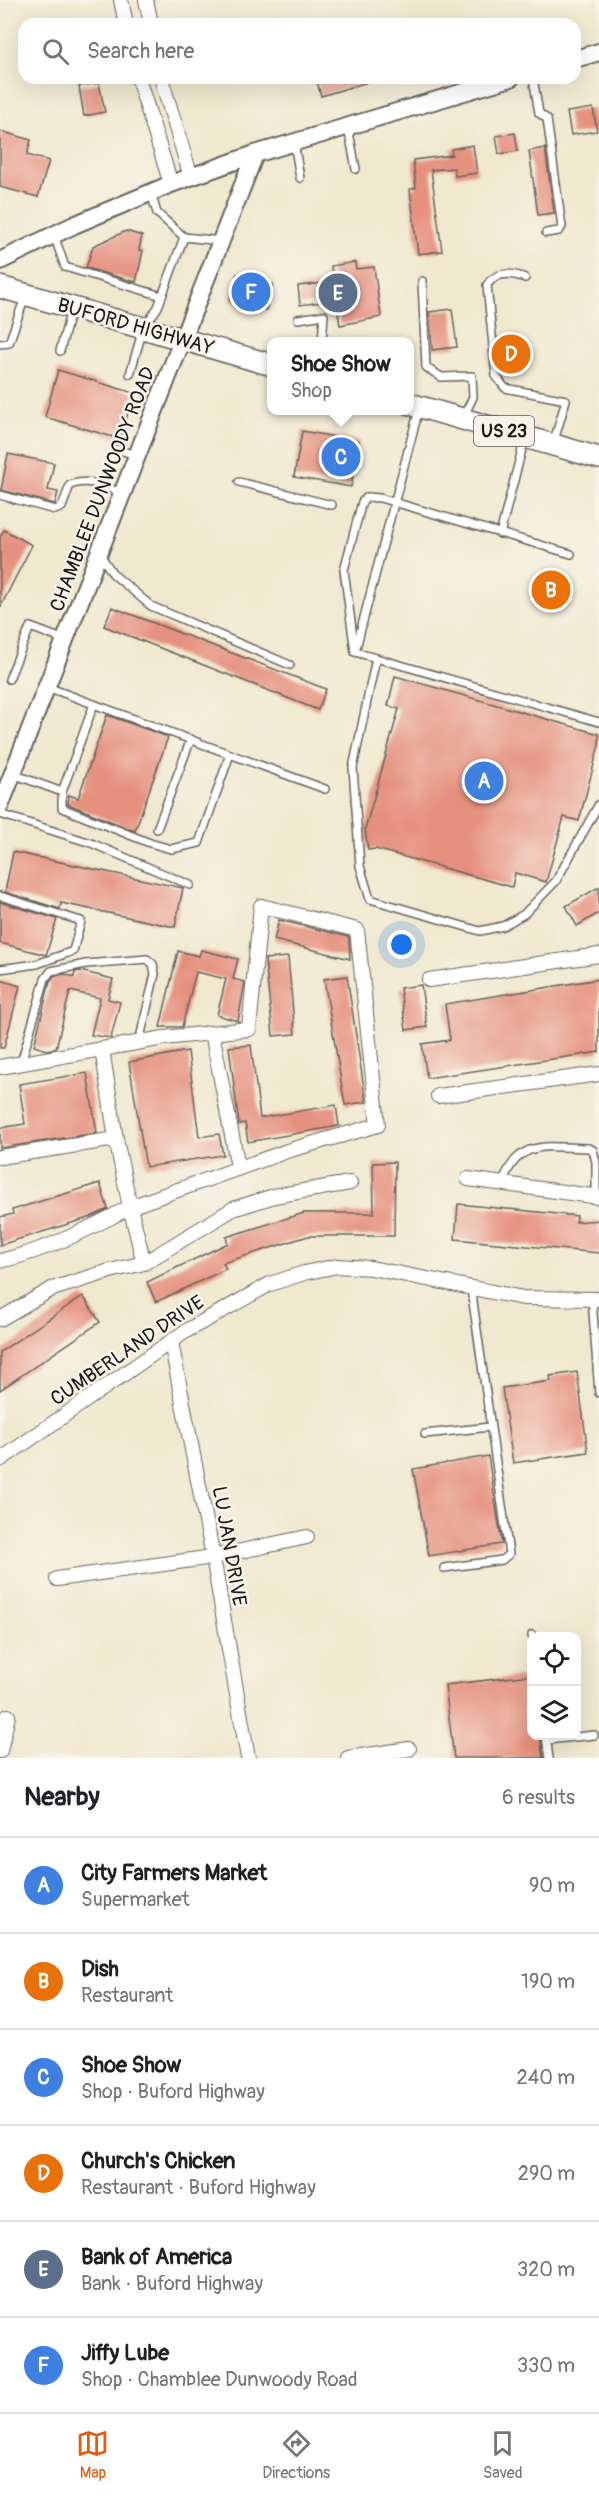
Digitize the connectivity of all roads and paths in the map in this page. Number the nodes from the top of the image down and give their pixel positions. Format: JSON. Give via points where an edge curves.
{"nodes":[{"id":1,"x":121,"y":0,"type":"edge"},
{"id":2,"x":146,"y":0,"type":"edge"},
{"id":3,"x":125,"y":18,"type":"edge"},
{"id":4,"x":149,"y":18,"type":"edge"},
{"id":5,"x":599,"y":52,"type":"edge"},
{"id":6,"x":581,"y":57,"type":"edge"},
{"id":7,"x":140,"y":84,"type":"edge"},
{"id":8,"x":162,"y":84,"type":"edge"},
{"id":9,"x":491,"y":84,"type":"edge"},
{"id":10,"x":534,"y":84,"type":"edge"},
{"id":11,"x":348,"y":127,"type":"junction"},
{"id":12,"x":294,"y":142,"type":"junction"},
{"id":13,"x":255,"y":154,"type":"junction"},
{"id":14,"x":356,"y":169,"type":"dead end"},
{"id":15,"x":191,"y":177,"type":"junction"},
{"id":16,"x":300,"y":178,"type":"dead end"},
{"id":17,"x":171,"y":184,"type":"junction"},
{"id":18,"x":151,"y":193,"type":"junction"},
{"id":19,"x":546,"y":233,"type":"dead end"},
{"id":20,"x":54,"y":235,"type":"junction"},
{"id":21,"x":184,"y":237,"type":"junction"},
{"id":22,"x":221,"y":241,"type":"junction"},
{"id":23,"x":0,"y":261,"type":"edge"},
{"id":24,"x":525,"y":278,"type":"dead end"},
{"id":25,"x":422,"y":281,"type":"dead end"},
{"id":26,"x":0,"y":287,"type":"edge"},
{"id":27,"x":26,"y":295,"type":"junction"},
{"id":28,"x":162,"y":296,"type":"junction"},
{"id":29,"x":71,"y":308,"type":"junction"},
{"id":30,"x":298,"y":318,"type":"dead end"},
{"id":31,"x":143,"y":329,"type":"junction"},
{"id":32,"x":322,"y":337,"type":"edge"},
{"id":33,"x":183,"y":340,"type":"junction"},
{"id":34,"x":0,"y":344,"type":"edge"},
{"id":35,"x":60,"y":351,"type":"dead end"},
{"id":36,"x":267,"y":363,"type":"edge"},
{"id":37,"x":130,"y":374,"type":"dead end"},
{"id":38,"x":415,"y":406,"type":"edge"},
{"id":39,"x":413,"y":415,"type":"edge"},
{"id":40,"x":463,"y":419,"type":"junction"},
{"id":41,"x":525,"y":437,"type":"junction"},
{"id":42,"x":552,"y":445,"type":"junction"},
{"id":43,"x":117,"y":449,"type":"dead end"},
{"id":44,"x":138,"y":456,"type":"junction"},
{"id":45,"x":599,"y":458,"type":"edge"},
{"id":46,"x":239,"y":482,"type":"dead end"},
{"id":47,"x":123,"y":494,"type":"junction"},
{"id":48,"x":0,"y":495,"type":"edge"},
{"id":49,"x":395,"y":502,"type":"junction"},
{"id":50,"x":332,"y":505,"type":"dead end"},
{"id":51,"x":500,"y":534,"type":"junction"},
{"id":52,"x":99,"y":554,"type":"junction"},
{"id":53,"x":571,"y":554,"type":"dead end"},
{"id":54,"x":65,"y":640,"type":"junction"},
{"id":55,"x":355,"y":652,"type":"junction"},
{"id":56,"x":376,"y":658,"type":"junction"},
{"id":57,"x":290,"y":665,"type":"dead end"},
{"id":58,"x":9,"y":679,"type":"dead end"},
{"id":59,"x":47,"y":687,"type":"junction"},
{"id":60,"x":94,"y":704,"type":"junction"},
{"id":61,"x":599,"y":723,"type":"edge"},
{"id":62,"x":191,"y":739,"type":"junction"},
{"id":63,"x":230,"y":754,"type":"junction"},
{"id":64,"x":13,"y":774,"type":"junction"},
{"id":65,"x":325,"y":789,"type":"dead end"},
{"id":66,"x":63,"y":792,"type":"junction"},
{"id":67,"x":599,"y":804,"type":"edge"},
{"id":68,"x":0,"y":806,"type":"edge"},
{"id":69,"x":0,"y":814,"type":"edge"},
{"id":70,"x":157,"y":829,"type":"dead end"},
{"id":71,"x":190,"y":885,"type":"dead end"},
{"id":72,"x":0,"y":896,"type":"edge"},
{"id":73,"x":599,"y":955,"type":"edge"},
{"id":74,"x":0,"y":969,"type":"edge"},
{"id":75,"x":429,"y":980,"type":"dead end"},
{"id":76,"x":212,"y":1033,"type":"junction"},
{"id":77,"x":139,"y":1042,"type":"junction"},
{"id":78,"x":102,"y":1049,"type":"junction"},
{"id":79,"x":21,"y":1064,"type":"junction"},
{"id":80,"x":0,"y":1067,"type":"edge"},
{"id":81,"x":599,"y":1074,"type":"edge"},
{"id":82,"x":438,"y":1096,"type":"dead end"},
{"id":83,"x":116,"y":1139,"type":"junction"},
{"id":84,"x":0,"y":1157,"type":"edge"},
{"id":85,"x":238,"y":1167,"type":"junction"},
{"id":86,"x":468,"y":1179,"type":"dead end"},
{"id":87,"x":350,"y":1183,"type":"dead end"},
{"id":88,"x":502,"y":1184,"type":"junction"},
{"id":89,"x":597,"y":1197,"type":"edge"},
{"id":90,"x":130,"y":1207,"type":"junction"},
{"id":91,"x":0,"y":1261,"type":"edge"},
{"id":92,"x":144,"y":1263,"type":"junction"},
{"id":93,"x":471,"y":1288,"type":"junction"},
{"id":94,"x":596,"y":1299,"type":"edge"},
{"id":95,"x":0,"y":1320,"type":"edge"},
{"id":96,"x":171,"y":1342,"type":"junction"},
{"id":97,"x":597,"y":1366,"type":"edge"},
{"id":98,"x":599,"y":1393,"type":"edge"},
{"id":99,"x":490,"y":1427,"type":"junction"},
{"id":100,"x":425,"y":1434,"type":"dead end"},
{"id":101,"x":0,"y":1460,"type":"edge"},
{"id":102,"x":307,"y":1537,"type":"dead end"},
{"id":103,"x":213,"y":1557,"type":"junction"},
{"id":104,"x":444,"y":1568,"type":"dead end"},
{"id":105,"x":57,"y":1579,"type":"dead end"},
{"id":106,"x":8,"y":1716,"type":"dead end"},
{"id":107,"x":594,"y":1735,"type":"dead end"},
{"id":108,"x":581,"y":1736,"type":"edge"},
{"id":109,"x":546,"y":1740,"type":"edge"},
{"id":110,"x":409,"y":1749,"type":"dead end"},
{"id":111,"x":0,"y":1751,"type":"edge"},
{"id":112,"x":248,"y":1758,"type":"edge"},
{"id":113,"x":348,"y":1758,"type":"edge"},
{"id":114,"x":549,"y":1758,"type":"edge"}],
"edges":[{"from":1,"to":3,"type":"street"},
{"from":2,"to":4,"type":"street"},
{"from":5,"to":6,"type":"street"},
{"from":7,"to":17,"type":"street"},
{"from":8,"to":15,"type":"street"},
{"from":9,"to":11,"type":"street"},
{"from":10,"to":19,"type":"lane","via":[[539,113],[547,119],[562,227]]},
{"from":11,"to":12,"type":"street"},
{"from":11,"to":14,"type":"lane"},
{"from":12,"to":13,"type":"street"},
{"from":12,"to":16,"type":"lane"},
{"from":13,"to":15,"type":"street"},
{"from":13,"to":22,"type":"street","name":"CHAMBLEE DUNWOODY ROAD"},
{"from":15,"to":17,"type":"street"},
{"from":17,"to":18,"type":"street"},
{"from":18,"to":20,"type":"street"},
{"from":18,"to":21,"type":"lane","via":[[157,213]]},
{"from":20,"to":23,"type":"street"},
{"from":20,"to":28,"type":"lane","via":[[65,267]]},
{"from":21,"to":22,"type":"lane"},
{"from":21,"to":28,"type":"lane"},
{"from":22,"to":33,"type":"street","name":"CHAMBLEE DUNWOODY ROAD"},
{"from":24,"to":42,"type":"lane","via":[[513,273],[501,275],[491,278],[487,285],[496,376],[505,388],[566,400]]},
{"from":25,"to":40,"type":"lane","via":[[426,367],[441,377],[472,376],[472,397]]},
{"from":26,"to":27,"type":"main road","name":"BUFORD HIGHWAY"},
{"from":27,"to":29,"type":"main road","name":"BUFORD HIGHWAY"},
{"from":27,"to":34,"type":"lane","via":[[9,343]]},
{"from":28,"to":31,"type":"lane"},
{"from":29,"to":31,"type":"main road","name":"BUFORD HIGHWAY"},
{"from":29,"to":35,"type":"lane"},
{"from":30,"to":32,"type":"lane","via":[[324,315]]},
{"from":31,"to":33,"type":"main road","name":"BUFORD HIGHWAY"},
{"from":31,"to":37,"type":"lane"},
{"from":33,"to":36,"type":"main road","name":"BUFORD HIGHWAY"},
{"from":33,"to":44,"type":"street","name":"CHAMBLEE DUNWOODY ROAD"},
{"from":38,"to":40,"type":"main road","number":"US 23"},
{"from":39,"to":49,"type":"lane"},
{"from":40,"to":41,"type":"main road","number":"US 23"},
{"from":41,"to":42,"type":"main road","number":"US 23"},
{"from":41,"to":51,"type":"lane"},
{"from":42,"to":45,"type":"main road","number":"US 23"},
{"from":43,"to":44,"type":"lane"},
{"from":44,"to":47,"type":"street","name":"CHAMBLEE DUNWOODY ROAD"},
{"from":46,"to":50,"type":"lane"},
{"from":47,"to":48,"type":"lane","via":[[96,483],[80,482],[70,485],[62,507],[55,510]]},
{"from":47,"to":52,"type":"street","name":"CHAMBLEE DUNWOODY ROAD"},
{"from":49,"to":51,"type":"lane"},
{"from":49,"to":55,"type":"lane"},
{"from":49,"to":55,"type":"lane","via":[[367,497],[362,502],[346,560],[345,584]]},
{"from":51,"to":53,"type":"lane"},
{"from":52,"to":54,"type":"street","name":"CHAMBLEE DUNWOODY ROAD"},
{"from":52,"to":57,"type":"lane","via":[[113,574],[151,606]]},
{"from":54,"to":58,"type":"lane","via":[[30,627]]},
{"from":54,"to":59,"type":"street","name":"CHAMBLEE DUNWOODY ROAD"},
{"from":55,"to":56,"type":"lane"},
{"from":56,"to":61,"type":"lane"},
{"from":56,"to":67,"type":"lane","via":[[353,768],[360,866],[370,899],[480,931],[503,926],[524,914],[556,881]]},
{"from":59,"to":60,"type":"lane"},
{"from":59,"to":64,"type":"street","name":"CHAMBLEE DUNWOODY ROAD"},
{"from":60,"to":62,"type":"lane"},
{"from":60,"to":66,"type":"lane"},
{"from":62,"to":63,"type":"lane"},
{"from":62,"to":70,"type":"lane"},
{"from":63,"to":65,"type":"lane"},
{"from":63,"to":66,"type":"lane","via":[[200,843],[171,849],[150,843],[62,808]]},
{"from":64,"to":66,"type":"lane"},
{"from":64,"to":68,"type":"street","name":"CHAMBLEE DUNWOODY ROAD"},
{"from":69,"to":71,"type":"lane","via":[[91,843]]},
{"from":72,"to":74,"type":"lane","via":[[81,921],[73,951],[37,964]]},
{"from":73,"to":75,"type":"street"},
{"from":76,"to":77,"type":"street"},
{"from":76,"to":85,"type":"street"},
{"from":76,"to":85,"type":"street","via":[[249,1029],[261,906],[357,930],[378,1125]]},
{"from":77,"to":78,"type":"street"},
{"from":77,"to":79,"type":"lane","via":[[155,974],[153,964],[147,959],[57,968],[45,979]]},
{"from":78,"to":79,"type":"street"},
{"from":78,"to":83,"type":"street"},
{"from":79,"to":80,"type":"street"},
{"from":81,"to":82,"type":"street"},
{"from":83,"to":84,"type":"street"},
{"from":83,"to":90,"type":"street"},
{"from":85,"to":90,"type":"street"},
{"from":86,"to":88,"type":"street"},
{"from":87,"to":92,"type":"street","via":[[274,1196],[233,1209]]},
{"from":88,"to":89,"type":"street"},
{"from":88,"to":89,"type":"lane","via":[[509,1165],[520,1153],[540,1147],[588,1148],[593,1150],[596,1162]]},
{"from":90,"to":91,"type":"street","via":[[65,1241]]},
{"from":90,"to":92,"type":"street"},
{"from":92,"to":95,"type":"street","via":[[52,1289]]},
{"from":93,"to":94,"type":"street","name":"CUMBERLAND DRIVE","via":[[523,1298]]},
{"from":93,"to":96,"type":"street","name":"CUMBERLAND DRIVE","via":[[371,1268],[337,1266],[270,1284]]},
{"from":93,"to":99,"type":"lane"},
{"from":94,"to":97,"type":"lane"},
{"from":96,"to":101,"type":"street","name":"CUMBERLAND DRIVE"},
{"from":96,"to":103,"type":"street","name":"LU JAN DRIVE"},
{"from":97,"to":98,"type":"lane"},
{"from":99,"to":100,"type":"lane"},
{"from":99,"to":104,"type":"lane","via":[[509,1554],[502,1560]]},
{"from":102,"to":103,"type":"street"},
{"from":103,"to":105,"type":"street"},
{"from":103,"to":112,"type":"street","name":"LU JAN DRIVE"},
{"from":106,"to":111,"type":"street"},
{"from":107,"to":108,"type":"lane"},
{"from":109,"to":114,"type":"lane"},
{"from":110,"to":113,"type":"street"}]}
